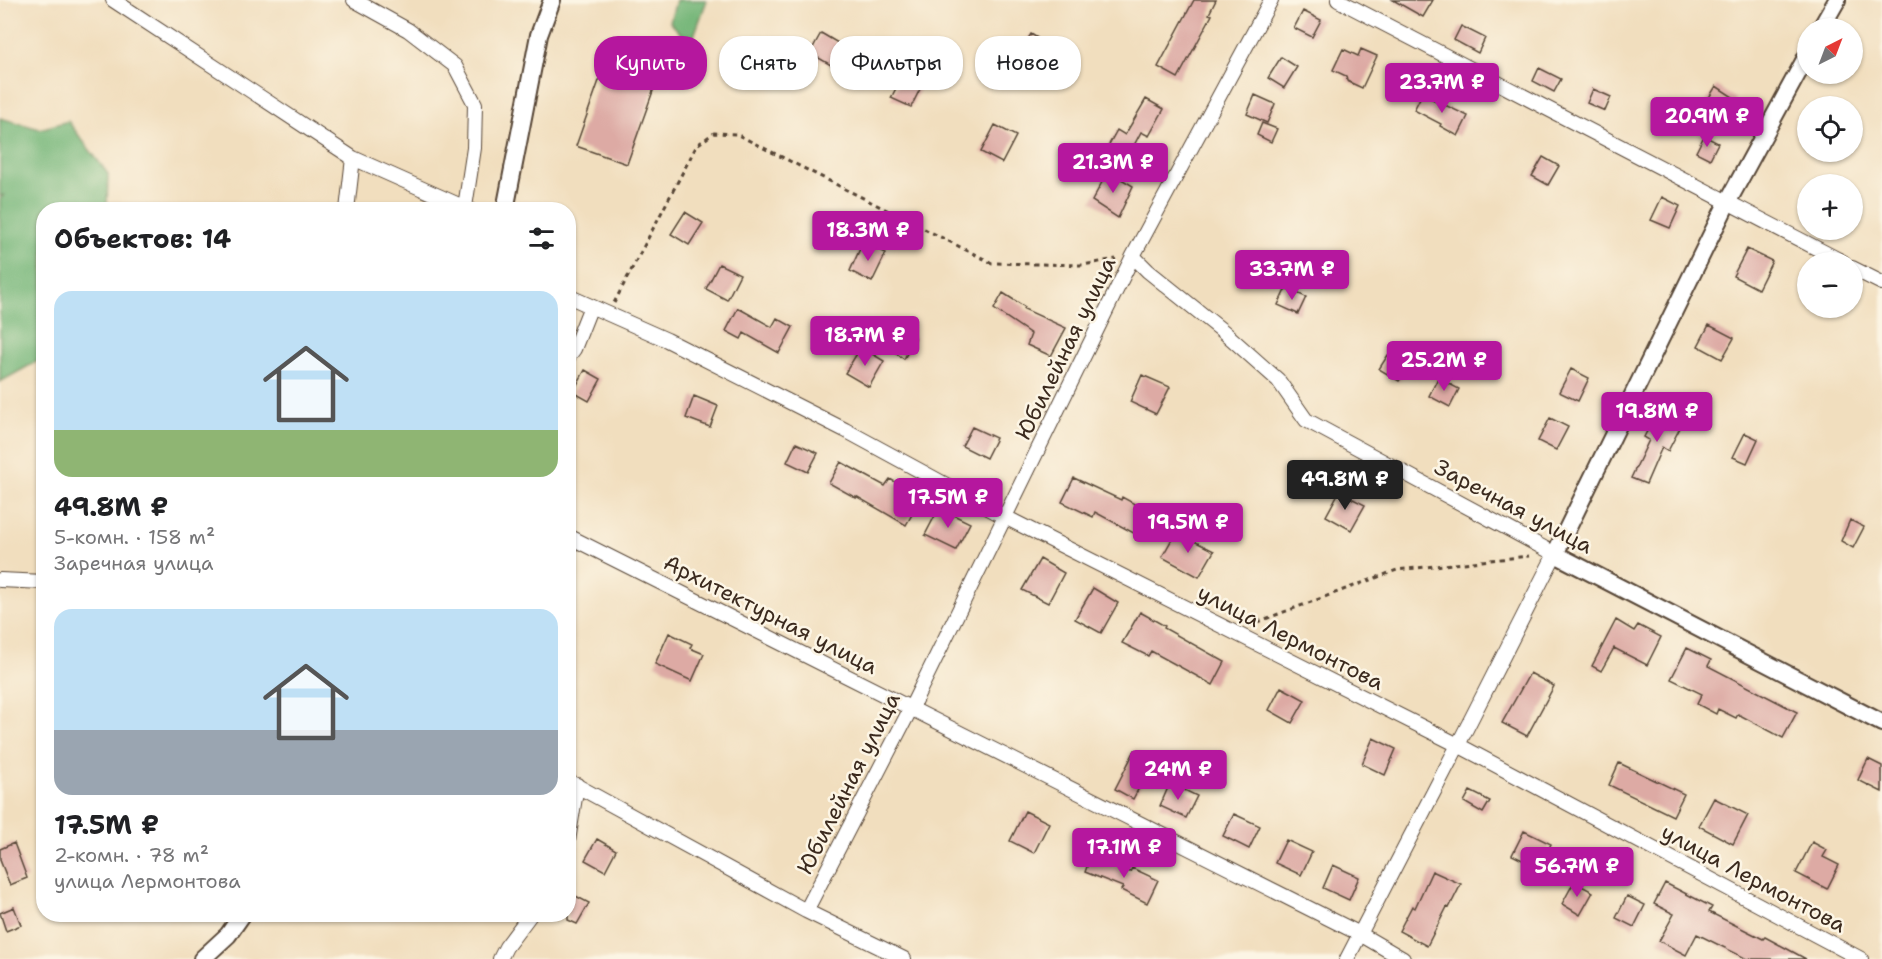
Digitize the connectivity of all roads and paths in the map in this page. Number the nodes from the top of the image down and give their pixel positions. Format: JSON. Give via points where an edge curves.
{"nodes":[{"id":1,"x":113,"y":0,"type":"edge"},
{"id":2,"x":354,"y":0,"type":"edge"},
{"id":3,"x":552,"y":0,"type":"edge"},
{"id":4,"x":1271,"y":0,"type":"edge"},
{"id":5,"x":1338,"y":0,"type":"edge"},
{"id":6,"x":1837,"y":0,"type":"edge"},
{"id":7,"x":1827,"y":18,"type":"edge"},
{"id":8,"x":1797,"y":74,"type":"edge"},
{"id":9,"x":353,"y":158,"type":"junction"},
{"id":10,"x":348,"y":202,"type":"edge"},
{"id":11,"x":451,"y":202,"type":"edge"},
{"id":12,"x":468,"y":202,"type":"edge"},
{"id":13,"x":507,"y":202,"type":"edge"},
{"id":14,"x":1727,"y":202,"type":"junction"},
{"id":15,"x":1824,"y":252,"type":"edge"},
{"id":16,"x":1133,"y":256,"type":"junction"},
{"id":17,"x":1863,"y":274,"type":"edge"},
{"id":18,"x":1882,"y":283,"type":"edge"},
{"id":19,"x":576,"y":299,"type":"edge"},
{"id":20,"x":591,"y":306,"type":"junction"},
{"id":21,"x":608,"y":313,"type":"junction"},
{"id":22,"x":576,"y":344,"type":"edge"},
{"id":23,"x":1005,"y":517,"type":"junction"},
{"id":24,"x":576,"y":540,"type":"edge"},
{"id":25,"x":1555,"y":554,"type":"junction"},
{"id":26,"x":0,"y":580,"type":"edge"},
{"id":27,"x":36,"y":582,"type":"edge"},
{"id":28,"x":1233,"y":631,"type":"junction"},
{"id":29,"x":911,"y":708,"type":"junction"},
{"id":30,"x":1882,"y":723,"type":"edge"},
{"id":31,"x":1458,"y":745,"type":"junction"},
{"id":32,"x":576,"y":785,"type":"edge"},
{"id":33,"x":806,"y":911,"type":"junction"},
{"id":34,"x":237,"y":922,"type":"edge"},
{"id":35,"x":525,"y":922,"type":"edge"},
{"id":36,"x":1360,"y":934,"type":"junction"},
{"id":37,"x":202,"y":959,"type":"edge"},
{"id":38,"x":500,"y":959,"type":"edge"},
{"id":39,"x":904,"y":959,"type":"edge"},
{"id":40,"x":1347,"y":959,"type":"edge"},
{"id":41,"x":1403,"y":959,"type":"edge"},
{"id":42,"x":1861,"y":959,"type":"edge"}],
"edges":[{"from":1,"to":9,"type":"street"},
{"from":2,"to":12,"type":"street","via":[[408,30],[455,66],[475,104]]},
{"from":3,"to":13,"type":"street","via":[[539,36]]},
{"from":4,"to":16,"type":"street","name":"Юбилейная улица"},
{"from":5,"to":14,"type":"street"},
{"from":6,"to":7,"type":"street"},
{"from":8,"to":14,"type":"street"},
{"from":9,"to":10,"type":"street"},
{"from":9,"to":11,"type":"street"},
{"from":14,"to":15,"type":"street"},
{"from":14,"to":25,"type":"street"},
{"from":16,"to":21,"type":"path","via":[[1083,265],[992,262],[736,134],[714,133],[697,146]]},
{"from":16,"to":23,"type":"street","name":"Юбилейная улица"},
{"from":16,"to":25,"type":"street","name":"Заречная улица","via":[[1278,380],[1306,420]]},
{"from":17,"to":18,"type":"street"},
{"from":19,"to":20,"type":"street","name":"улица Лермонтова"},
{"from":20,"to":21,"type":"street","name":"улица Лермонтова"},
{"from":20,"to":22,"type":"street"},
{"from":21,"to":23,"type":"street","name":"улица Лермонтова","via":[[845,430]]},
{"from":23,"to":28,"type":"street","name":"улица Лермонтова"},
{"from":23,"to":29,"type":"street","name":"Юбилейная улица"},
{"from":24,"to":29,"type":"street","name":"Архитектурная улица"},
{"from":25,"to":28,"type":"path","via":[[1397,570]]},
{"from":25,"to":30,"type":"street","name":"Заречная улица"},
{"from":25,"to":31,"type":"street"},
{"from":26,"to":27,"type":"street"},
{"from":28,"to":31,"type":"street","name":"улица Лермонтова"},
{"from":29,"to":33,"type":"street","name":"Юбилейная улица"},
{"from":29,"to":36,"type":"street","name":"Архитектурная улица"},
{"from":31,"to":36,"type":"street"},
{"from":31,"to":42,"type":"street","name":"улица Лермонтова"},
{"from":32,"to":33,"type":"street"},
{"from":33,"to":39,"type":"street"},
{"from":34,"to":37,"type":"street"},
{"from":35,"to":38,"type":"street"},
{"from":36,"to":40,"type":"street"},
{"from":36,"to":41,"type":"street","name":"Архитектурная улица"}]}
